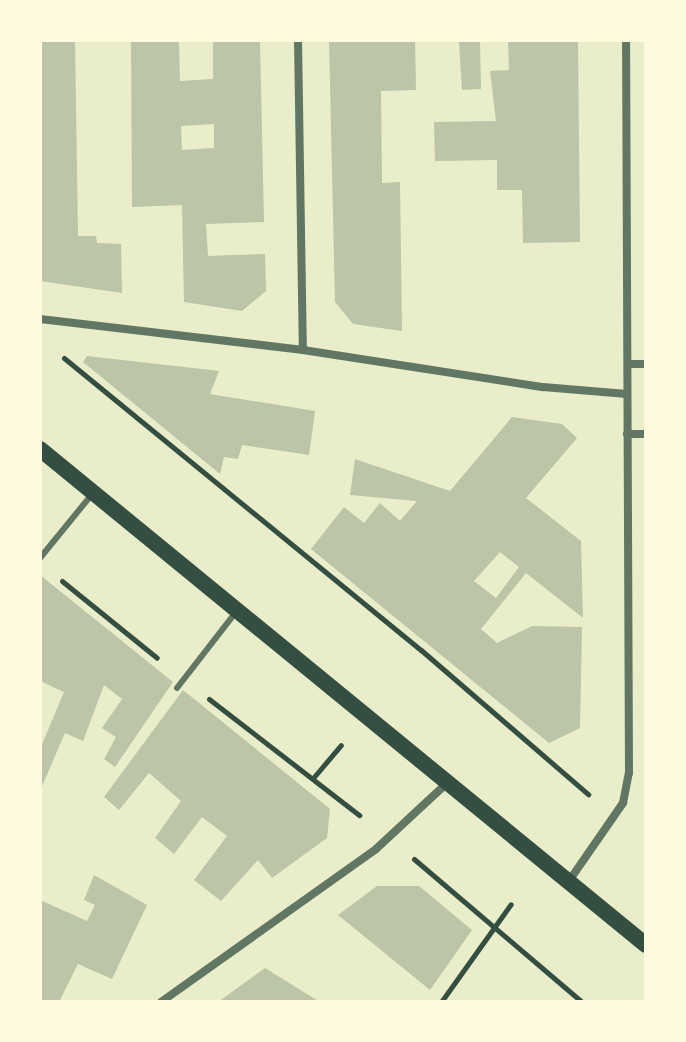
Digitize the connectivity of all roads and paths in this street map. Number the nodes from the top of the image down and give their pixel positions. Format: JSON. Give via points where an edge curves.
{"nodes":[{"id":1,"x":298,"y":40,"type":"edge"},
{"id":2,"x":626,"y":40,"type":"edge"},
{"id":3,"x":40,"y":319,"type":"edge"},
{"id":4,"x":59,"y":347,"type":"dead end"},
{"id":5,"x":303,"y":350,"type":"junction"},
{"id":6,"x":629,"y":364,"type":"junction"},
{"id":7,"x":646,"y":364,"type":"edge"},
{"id":8,"x":627,"y":394,"type":"junction"},
{"id":9,"x":627,"y":434,"type":"junction"},
{"id":10,"x":646,"y":434,"type":"edge"},
{"id":11,"x":40,"y":449,"type":"edge"},
{"id":12,"x":93,"y":492,"type":"junction"},
{"id":13,"x":40,"y":558,"type":"edge"},
{"id":14,"x":239,"y":609,"type":"junction"},
{"id":15,"x":177,"y":688,"type":"dead end"},
{"id":16,"x":347,"y":739,"type":"dead end"},
{"id":17,"x":313,"y":778,"type":"dead end"},
{"id":18,"x":447,"y":783,"type":"junction"},
{"id":19,"x":577,"y":785,"type":"dead end"},
{"id":20,"x":408,"y":854,"type":"dead end"},
{"id":21,"x":568,"y":882,"type":"junction"},
{"id":22,"x":511,"y":904,"type":"dead end"},
{"id":23,"x":492,"y":929,"type":"junction"},
{"id":24,"x":646,"y":945,"type":"edge"},
{"id":25,"x":161,"y":1002,"type":"edge"},
{"id":26,"x":441,"y":1002,"type":"edge"},
{"id":27,"x":582,"y":1002,"type":"edge"}],
"edges":[{"from":1,"to":5,"type":"street"},
{"from":2,"to":6,"type":"street"},
{"from":3,"to":5,"type":"street"},
{"from":4,"to":19,"type":"path","via":[[62,356]]},
{"from":5,"to":8,"type":"street","via":[[543,387]]},
{"from":6,"to":7,"type":"street"},
{"from":6,"to":8,"type":"street"},
{"from":8,"to":9,"type":"street"},
{"from":9,"to":10,"type":"street"},
{"from":9,"to":21,"type":"street","via":[[629,773],[623,803]]},
{"from":11,"to":12,"type":"main road"},
{"from":12,"to":13,"type":"lane"},
{"from":12,"to":14,"type":"main road"},
{"from":14,"to":15,"type":"lane"},
{"from":14,"to":18,"type":"main road"},
{"from":16,"to":17,"type":"path"},
{"from":18,"to":21,"type":"main road"},
{"from":18,"to":25,"type":"street","via":[[376,849]]},
{"from":20,"to":23,"type":"path"},
{"from":21,"to":24,"type":"main road"},
{"from":22,"to":23,"type":"path"},
{"from":23,"to":26,"type":"path"},
{"from":23,"to":27,"type":"path"}]}
